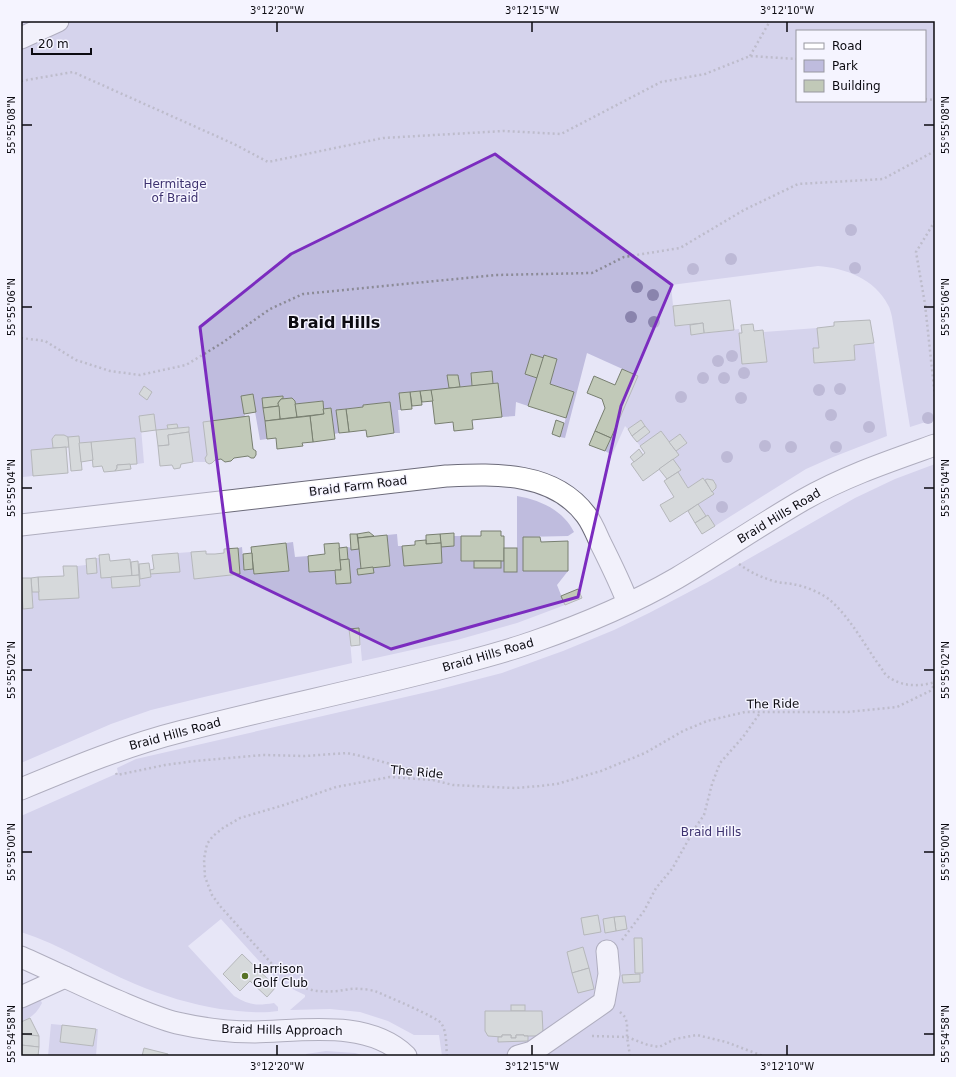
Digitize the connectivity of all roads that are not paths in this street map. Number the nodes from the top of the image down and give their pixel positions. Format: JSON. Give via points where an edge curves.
{"nodes":[{"id":1,"x":58,"y":21,"type":"edge"},
{"id":2,"x":21,"y":38,"type":"edge"},
{"id":3,"x":931,"y":446,"type":"edge"},
{"id":4,"x":21,"y":525,"type":"edge"},
{"id":5,"x":628,"y":603,"type":"junction"},
{"id":6,"x":21,"y":789,"type":"edge"},
{"id":7,"x":607,"y":951,"type":"road end"},
{"id":8,"x":21,"y":957,"type":"edge"},
{"id":9,"x":65,"y":977,"type":"junction"},
{"id":10,"x":21,"y":997,"type":"edge"},
{"id":11,"x":406,"y":1056,"type":"edge"},
{"id":12,"x":518,"y":1056,"type":"edge"}],
"edges":[{"from":1,"to":2,"type":"street"},
{"from":3,"to":5,"type":"street","name":"Braid Hills Road","via":[[828,487]]},
{"from":4,"to":5,"type":"street","name":"Braid Farm Road","via":[[446,476],[522,478],[543,482],[576,503],[587,516]]},
{"from":5,"to":6,"type":"street","name":"Braid Hills Road","via":[[573,627],[510,649],[413,676],[166,735],[110,753]]},
{"from":7,"to":12,"type":"street","via":[[609,974],[604,1002],[532,1052]]},
{"from":8,"to":9,"type":"street","name":"Braid Hills Approach"},
{"from":9,"to":10,"type":"street"},
{"from":9,"to":11,"type":"street","name":"Braid Hills Approach","via":[[134,1008],[176,1023],[226,1031],[356,1032],[390,1044]]}]}
